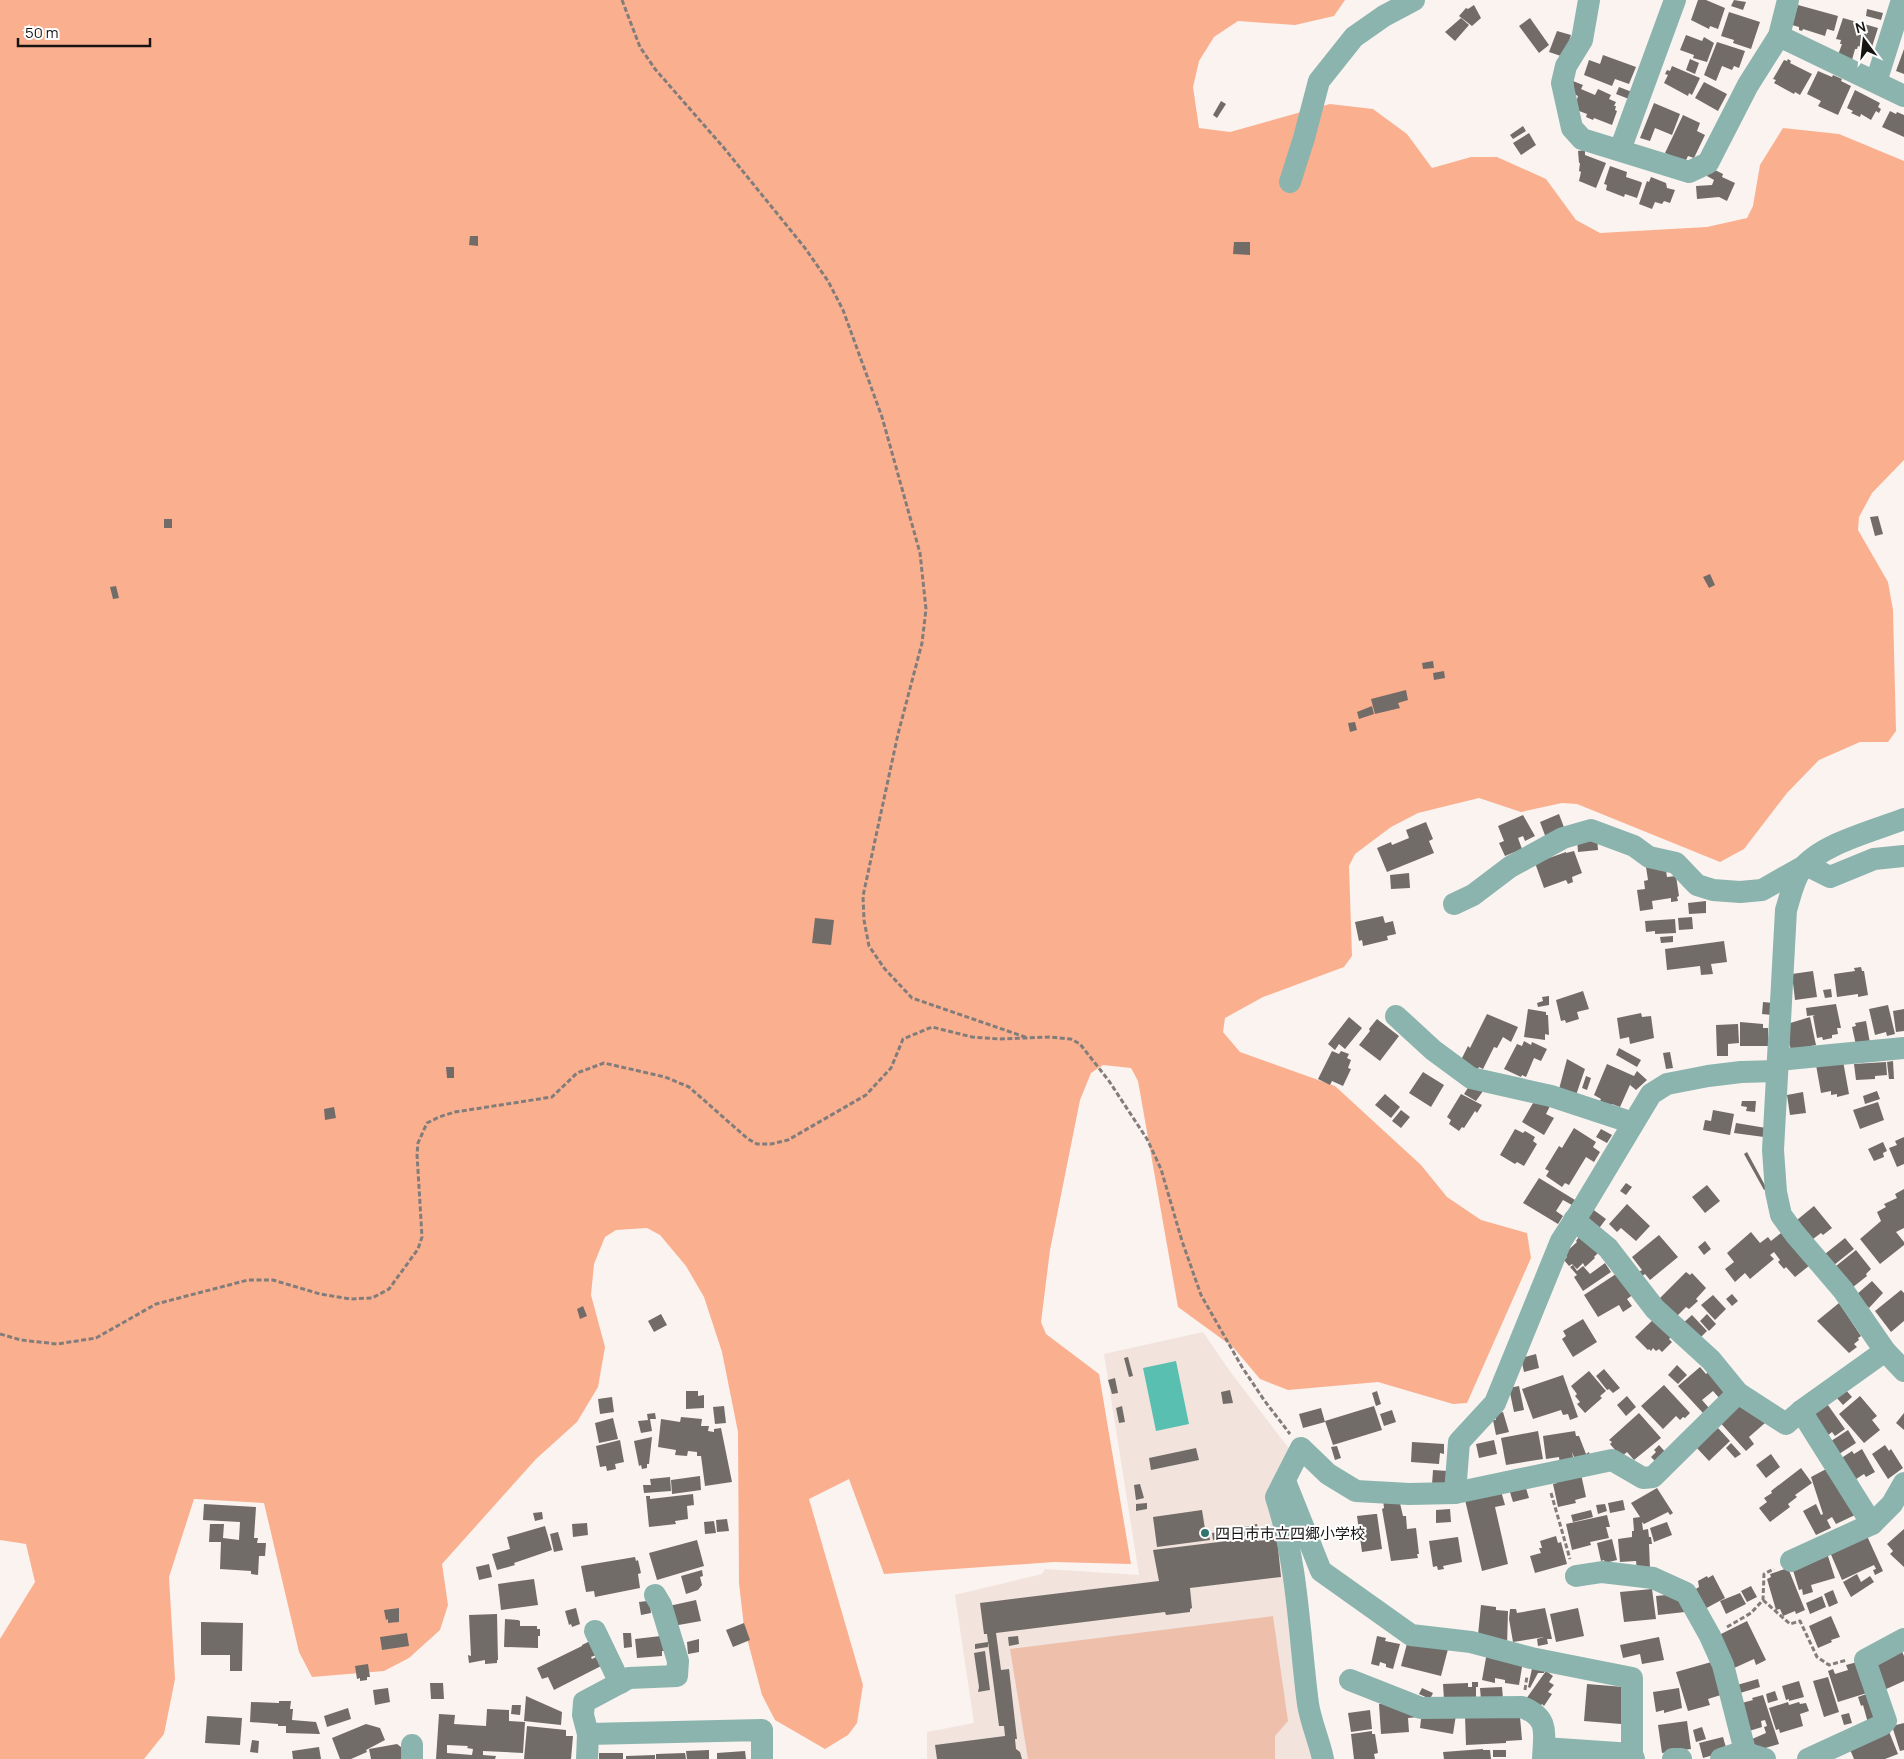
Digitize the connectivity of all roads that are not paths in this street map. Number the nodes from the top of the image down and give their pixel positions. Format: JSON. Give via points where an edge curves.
{"nodes":[{"id":1,"x":1414,"y":0,"type":"edge"},
{"id":2,"x":1589,"y":0,"type":"edge"},
{"id":3,"x":1675,"y":0,"type":"edge"},
{"id":4,"x":1788,"y":0,"type":"edge"},
{"id":5,"x":1902,"y":0,"type":"edge"},
{"id":6,"x":1779,"y":36,"type":"junction"},
{"id":7,"x":1876,"y":82,"type":"junction"},
{"id":8,"x":1904,"y":96,"type":"edge"},
{"id":9,"x":1620,"y":150,"type":"junction"},
{"id":10,"x":1290,"y":182,"type":"dead end"},
{"id":11,"x":1904,"y":819,"type":"edge"},
{"id":12,"x":1904,"y":856,"type":"edge"},
{"id":13,"x":1806,"y":865,"type":"junction"},
{"id":14,"x":1454,"y":904,"type":"dead end"},
{"id":15,"x":1396,"y":1016,"type":"dead end"},
{"id":16,"x":1904,"y":1048,"type":"edge"},
{"id":17,"x":1778,"y":1065,"type":"junction"},
{"id":18,"x":1633,"y":1123,"type":"junction"},
{"id":19,"x":1574,"y":1220,"type":"junction"},
{"id":20,"x":1885,"y":1351,"type":"junction"},
{"id":21,"x":1904,"y":1371,"type":"edge"},
{"id":22,"x":1738,"y":1393,"type":"junction"},
{"id":23,"x":1801,"y":1411,"type":"junction"},
{"id":24,"x":1904,"y":1483,"type":"edge"},
{"id":25,"x":1455,"y":1493,"type":"junction"},
{"id":26,"x":1274,"y":1495,"type":"junction"},
{"id":27,"x":1872,"y":1524,"type":"junction"},
{"id":28,"x":1791,"y":1561,"type":"road end"},
{"id":29,"x":1576,"y":1576,"type":"road end"},
{"id":30,"x":654,"y":1595,"type":"dead end"},
{"id":31,"x":595,"y":1631,"type":"dead end"},
{"id":32,"x":1904,"y":1638,"type":"edge"},
{"id":33,"x":1350,"y":1680,"type":"dead end"},
{"id":34,"x":620,"y":1683,"type":"junction"},
{"id":35,"x":588,"y":1734,"type":"junction"},
{"id":36,"x":1544,"y":1753,"type":"edge"},
{"id":37,"x":1755,"y":1755,"type":"edge"},
{"id":38,"x":1633,"y":1756,"type":"edge"},
{"id":39,"x":586,"y":1759,"type":"edge"},
{"id":40,"x":762,"y":1759,"type":"edge"},
{"id":41,"x":1323,"y":1759,"type":"edge"},
{"id":42,"x":1673,"y":1759,"type":"edge"},
{"id":43,"x":1681,"y":1759,"type":"edge"},
{"id":44,"x":1722,"y":1759,"type":"edge"},
{"id":45,"x":1808,"y":1759,"type":"edge"}],
"edges":[{"from":1,"to":10,"type":"street","via":[[1354,36],[1319,81]]},
{"from":2,"to":9,"type":"street","via":[[1582,40],[1566,66],[1562,83],[1572,128],[1582,139]]},
{"from":3,"to":9,"type":"street"},
{"from":4,"to":6,"type":"street"},
{"from":5,"to":7,"type":"street"},
{"from":6,"to":7,"type":"street"},
{"from":6,"to":9,"type":"street","via":[[1748,85],[1708,163],[1689,172]]},
{"from":7,"to":8,"type":"street"},
{"from":11,"to":13,"type":"street","via":[[1834,846],[1814,856]]},
{"from":12,"to":13,"type":"street","via":[[1874,859],[1830,877]]},
{"from":13,"to":14,"type":"street","via":[[1762,890],[1712,890],[1697,885],[1676,863],[1649,857],[1634,846],[1591,830],[1563,838],[1510,867],[1474,894]]},
{"from":13,"to":17,"type":"street","via":[[1800,871],[1786,910]]},
{"from":15,"to":18,"type":"street","via":[[1471,1078],[1551,1096]]},
{"from":16,"to":17,"type":"street"},
{"from":17,"to":18,"type":"street","via":[[1667,1084],[1651,1094]]},
{"from":17,"to":20,"type":"street","via":[[1773,1150],[1781,1214],[1843,1290]]},
{"from":18,"to":19,"type":"street"},
{"from":19,"to":22,"type":"street","via":[[1608,1248],[1655,1310],[1711,1360]]},
{"from":19,"to":25,"type":"street","via":[[1561,1241],[1494,1404],[1458,1442]]},
{"from":20,"to":21,"type":"street"},
{"from":20,"to":23,"type":"street"},
{"from":22,"to":23,"type":"street","via":[[1786,1424]]},
{"from":22,"to":25,"type":"street","via":[[1653,1477],[1643,1478],[1612,1460]]},
{"from":23,"to":27,"type":"street"},
{"from":24,"to":27,"type":"street","via":[[1892,1504]]},
{"from":25,"to":26,"type":"street","via":[[1356,1491],[1328,1474],[1301,1448]]},
{"from":26,"to":38,"type":"street","via":[[1321,1571],[1411,1635],[1471,1642],[1530,1658],[1632,1678]]},
{"from":26,"to":41,"type":"street","via":[[1293,1565],[1308,1705]]},
{"from":27,"to":28,"type":"street"},
{"from":29,"to":37,"type":"street","via":[[1602,1572],[1653,1578],[1686,1593],[1723,1666]]},
{"from":30,"to":34,"type":"street","via":[[661,1605],[678,1661],[678,1676],[629,1678]]},
{"from":31,"to":34,"type":"street"},
{"from":32,"to":45,"type":"street","via":[[1865,1660],[1886,1721]]},
{"from":33,"to":36,"type":"street","via":[[1421,1708],[1522,1707],[1542,1719]]},
{"from":34,"to":35,"type":"street","via":[[584,1702],[582,1715]]},
{"from":35,"to":39,"type":"street"},
{"from":35,"to":40,"type":"street","via":[[762,1730]]},
{"from":36,"to":38,"type":"street"},
{"from":37,"to":44,"type":"street"},
{"from":42,"to":43,"type":"street"}]}
